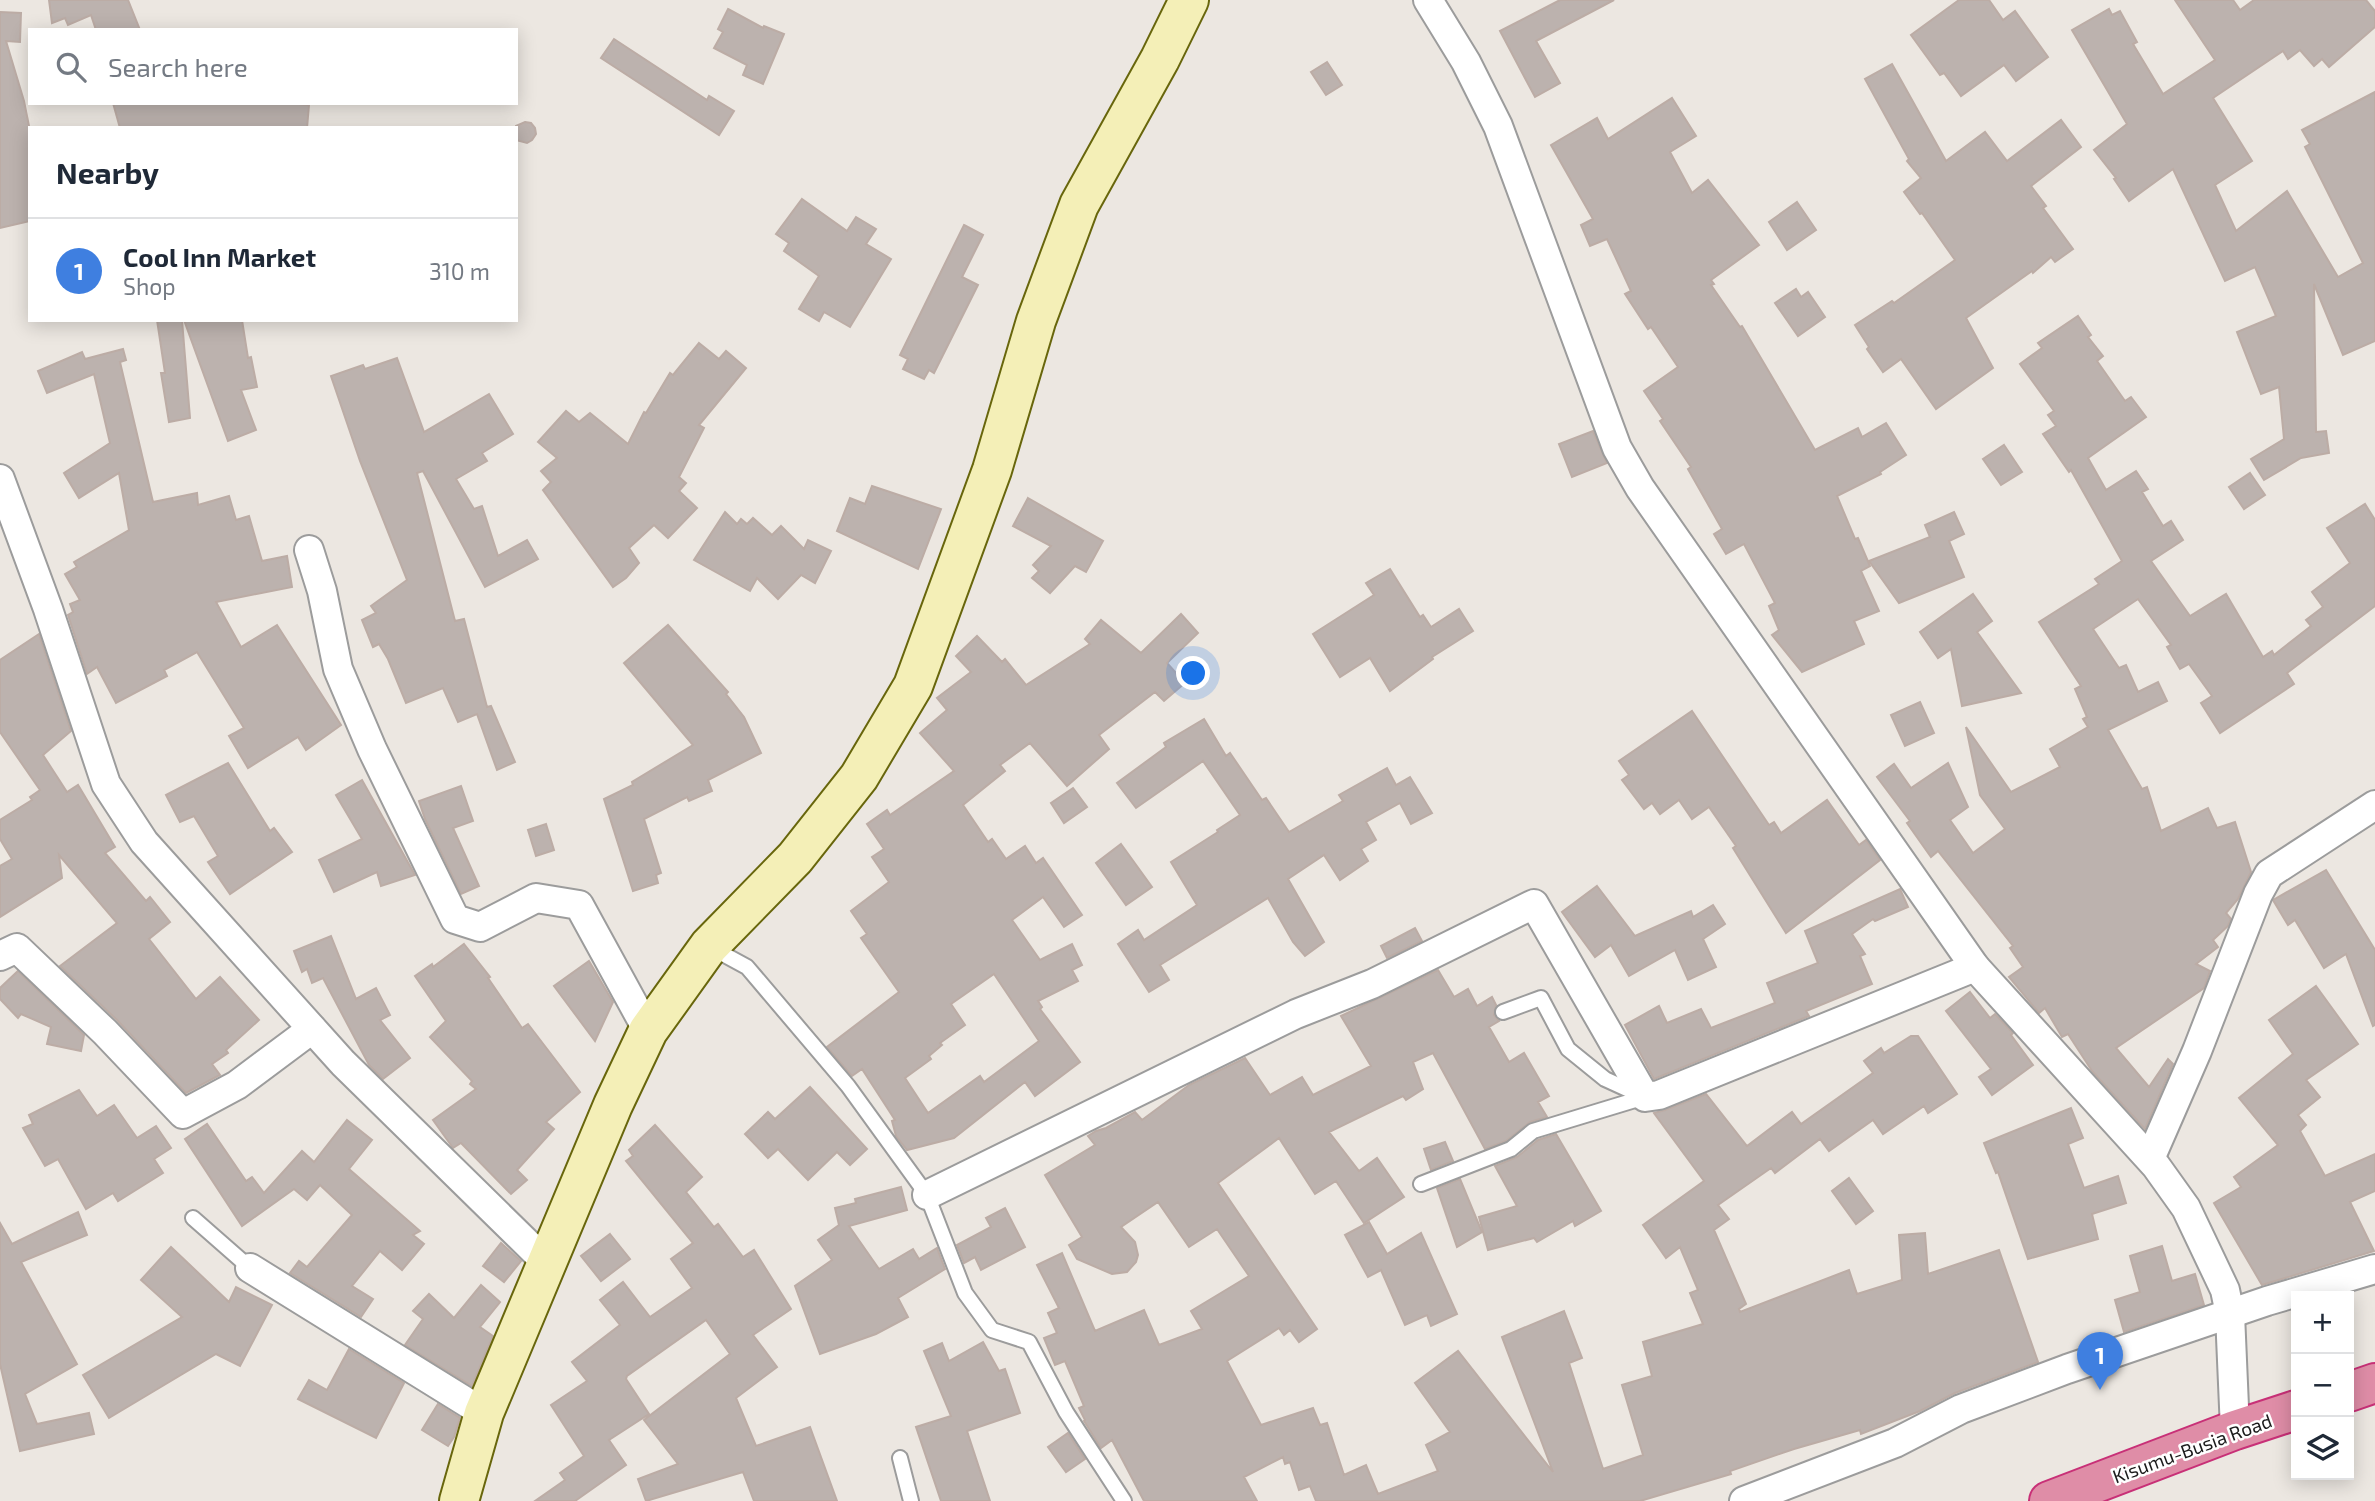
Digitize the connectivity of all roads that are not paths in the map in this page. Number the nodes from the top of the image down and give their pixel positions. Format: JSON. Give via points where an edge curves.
{"nodes":[{"id":1,"x":1189,"y":0,"type":"edge"},
{"id":2,"x":1428,"y":0,"type":"edge"},
{"id":3,"x":0,"y":479,"type":"edge"},
{"id":4,"x":309,"y":550,"type":"dead end"},
{"id":5,"x":2375,"y":805,"type":"edge"},
{"id":6,"x":709,"y":946,"type":"junction"},
{"id":7,"x":0,"y":956,"type":"edge"},
{"id":8,"x":1975,"y":967,"type":"junction"},
{"id":9,"x":1503,"y":1012,"type":"dead end"},
{"id":10,"x":312,"y":1029,"type":"junction"},
{"id":11,"x":648,"y":1031,"type":"junction"},
{"id":12,"x":1645,"y":1097,"type":"junction"},
{"id":13,"x":2153,"y":1152,"type":"dead end"},
{"id":14,"x":1421,"y":1184,"type":"dead end"},
{"id":15,"x":927,"y":1195,"type":"junction"},
{"id":16,"x":193,"y":1218,"type":"dead end"},
{"id":17,"x":547,"y":1263,"type":"junction"},
{"id":18,"x":250,"y":1268,"type":"joint"},
{"id":19,"x":2375,"y":1269,"type":"edge"},
{"id":20,"x":2231,"y":1314,"type":"junction"},
{"id":21,"x":2375,"y":1383,"type":"edge"},
{"id":22,"x":2354,"y":1390,"type":"edge"},
{"id":23,"x":2291,"y":1412,"type":"edge"},
{"id":24,"x":484,"y":1413,"type":"junction"},
{"id":25,"x":2235,"y":1430,"type":"junction"},
{"id":26,"x":900,"y":1458,"type":"dead end"},
{"id":27,"x":459,"y":1501,"type":"edge"},
{"id":28,"x":911,"y":1501,"type":"edge"},
{"id":29,"x":1124,"y":1501,"type":"edge"},
{"id":30,"x":1744,"y":1501,"type":"edge"},
{"id":31,"x":2049,"y":1501,"type":"edge"}],
"edges":[{"from":1,"to":6,"type":"street","via":[[1079,205],[1036,321],[992,471],[913,686],[851,787],[795,858]]},
{"from":2,"to":8,"type":"street","via":[[1498,126],[1623,458]]},
{"from":3,"to":10,"type":"street","via":[[106,784],[144,842]]},
{"from":4,"to":11,"type":"street","via":[[338,669],[455,919],[480,927],[536,898],[579,905]]},
{"from":5,"to":13,"type":"street","via":[[2269,874]]},
{"from":6,"to":11,"type":"street"},
{"from":6,"to":15,"type":"lane","via":[[747,967],[848,1086]]},
{"from":7,"to":10,"type":"street","via":[[18,948],[183,1114],[237,1085]]},
{"from":8,"to":12,"type":"street","via":[[1659,1096]]},
{"from":8,"to":20,"type":"street","via":[[2155,1166],[2186,1208],[2225,1290]]},
{"from":9,"to":12,"type":"lane","via":[[1541,998],[1568,1049],[1605,1079]]},
{"from":10,"to":17,"type":"street"},
{"from":11,"to":17,"type":"street"},
{"from":12,"to":14,"type":"lane","via":[[1533,1131],[1511,1149]]},
{"from":12,"to":15,"type":"street","via":[[1534,904],[1373,984],[1296,1014]]},
{"from":15,"to":29,"type":"lane","via":[[965,1293],[992,1330],[1029,1342],[1066,1412]]},
{"from":16,"to":18,"type":"lane"},
{"from":17,"to":24,"type":"street"},
{"from":18,"to":24,"type":"street"},
{"from":19,"to":20,"type":"street"},
{"from":20,"to":25,"type":"street"},
{"from":20,"to":30,"type":"street","via":[[1984,1400],[1895,1443]]},
{"from":21,"to":22,"type":"highway"},
{"from":23,"to":25,"type":"highway","name":"Kisumu-Busia Road"},
{"from":24,"to":27,"type":"street"},
{"from":25,"to":31,"type":"highway","name":"Kisumu-Busia Road"},
{"from":26,"to":28,"type":"lane"}]}
